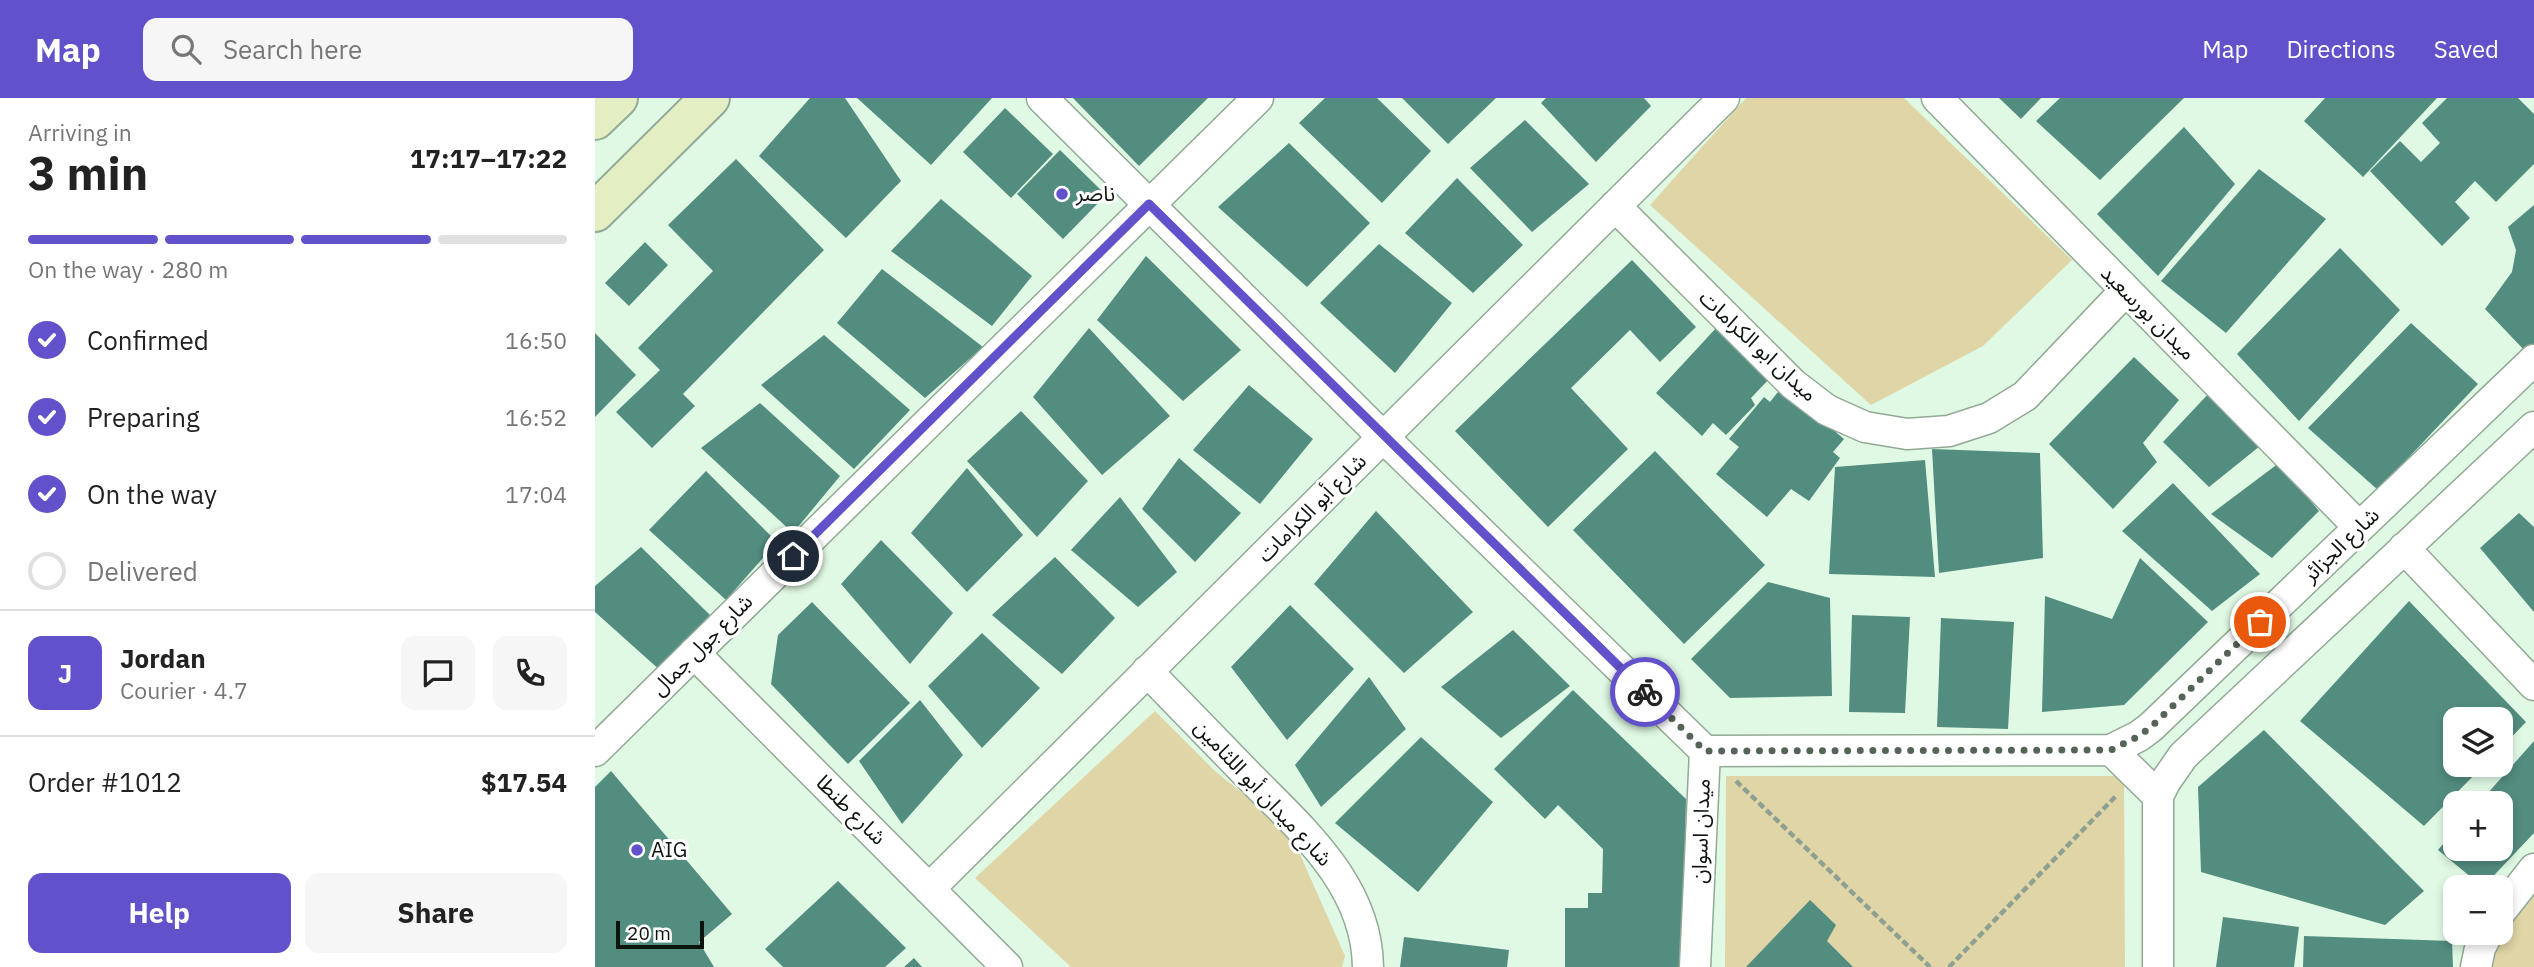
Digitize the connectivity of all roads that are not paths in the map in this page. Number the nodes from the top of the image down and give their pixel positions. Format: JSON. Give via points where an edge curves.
{"nodes":[{"id":1,"x":618,"y":98,"type":"edge"},
{"id":2,"x":710,"y":98,"type":"edge"},
{"id":3,"x":1042,"y":98,"type":"edge"},
{"id":4,"x":1258,"y":98,"type":"edge"},
{"id":5,"x":1724,"y":98,"type":"edge"},
{"id":6,"x":1937,"y":98,"type":"edge"},
{"id":7,"x":595,"y":120,"type":"edge"},
{"id":8,"x":1149,"y":204,"type":"junction"},
{"id":9,"x":1615,"y":206,"type":"junction"},
{"id":10,"x":595,"y":212,"type":"edge"},
{"id":11,"x":2126,"y":290,"type":"junction"},
{"id":12,"x":2534,"y":360,"type":"edge"},
{"id":13,"x":2534,"y":427,"type":"edge"},
{"id":14,"x":1383,"y":437,"type":"junction"},
{"id":15,"x":2359,"y":527,"type":"junction"},
{"id":16,"x":2404,"y":548,"type":"junction"},
{"id":17,"x":694,"y":653,"type":"junction"},
{"id":18,"x":1147,"y":671,"type":"junction"},
{"id":19,"x":2534,"y":685,"type":"edge"},
{"id":20,"x":2111,"y":750,"type":"junction"},
{"id":21,"x":595,"y":751,"type":"edge"},
{"id":22,"x":1705,"y":751,"type":"junction"},
{"id":23,"x":2158,"y":796,"type":"junction"},
{"id":24,"x":2534,"y":869,"type":"edge"},
{"id":25,"x":929,"y":888,"type":"junction"},
{"id":26,"x":2513,"y":896,"type":"edge"},
{"id":27,"x":2482,"y":945,"type":"edge"},
{"id":28,"x":1007,"y":967,"type":"edge"},
{"id":29,"x":1367,"y":967,"type":"edge"},
{"id":30,"x":1696,"y":967,"type":"edge"},
{"id":31,"x":2158,"y":967,"type":"edge"},
{"id":32,"x":2476,"y":967,"type":"edge"}],
"edges":[{"from":1,"to":7,"type":"main road"},
{"from":2,"to":10,"type":"main road"},
{"from":3,"to":8,"type":"street"},
{"from":4,"to":8,"type":"street","name":"شارع جول جمال"},
{"from":5,"to":9,"type":"street","name":"شارع أبو الكرامات"},
{"from":6,"to":11,"type":"street","name":"ميدان بورسعيد"},
{"from":8,"to":14,"type":"street"},
{"from":8,"to":17,"type":"street","name":"شارع جول جمال"},
{"from":9,"to":11,"type":"street","name":"ميدان ابو الكرامات","via":[[1793,384],[1826,410],[1865,427],[1907,434],[1969,425],[2025,396]]},
{"from":9,"to":14,"type":"street","name":"شارع أبو الكرامات"},
{"from":11,"to":15,"type":"street","name":"ميدان بورسعيد"},
{"from":12,"to":15,"type":"street","name":"شارع الجزائر"},
{"from":13,"to":16,"type":"street"},
{"from":14,"to":18,"type":"street","name":"شارع أبو الكرامات"},
{"from":14,"to":22,"type":"street"},
{"from":15,"to":20,"type":"street","name":"شارع الجزائر","via":[[2151,727]]},
{"from":16,"to":19,"type":"street"},
{"from":16,"to":23,"type":"street","via":[[2183,756]]},
{"from":17,"to":21,"type":"street","name":"شارع جول جمال"},
{"from":17,"to":25,"type":"street","name":"شارع طنطا"},
{"from":18,"to":25,"type":"street","name":"شارع أبو الكرامات"},
{"from":18,"to":29,"type":"street","name":"شارع ميدان أبو اللثامين","via":[[1322,850],[1351,897],[1367,950]]},
{"from":20,"to":22,"type":"street","name":"ميدان اسوان"},
{"from":20,"to":23,"type":"street"},
{"from":22,"to":30,"type":"street","name":"ميدان اسوان"},
{"from":23,"to":31,"type":"street"},
{"from":24,"to":26,"type":"street"},
{"from":25,"to":28,"type":"street","name":"شارع طنطا"},
{"from":27,"to":32,"type":"street"}]}
